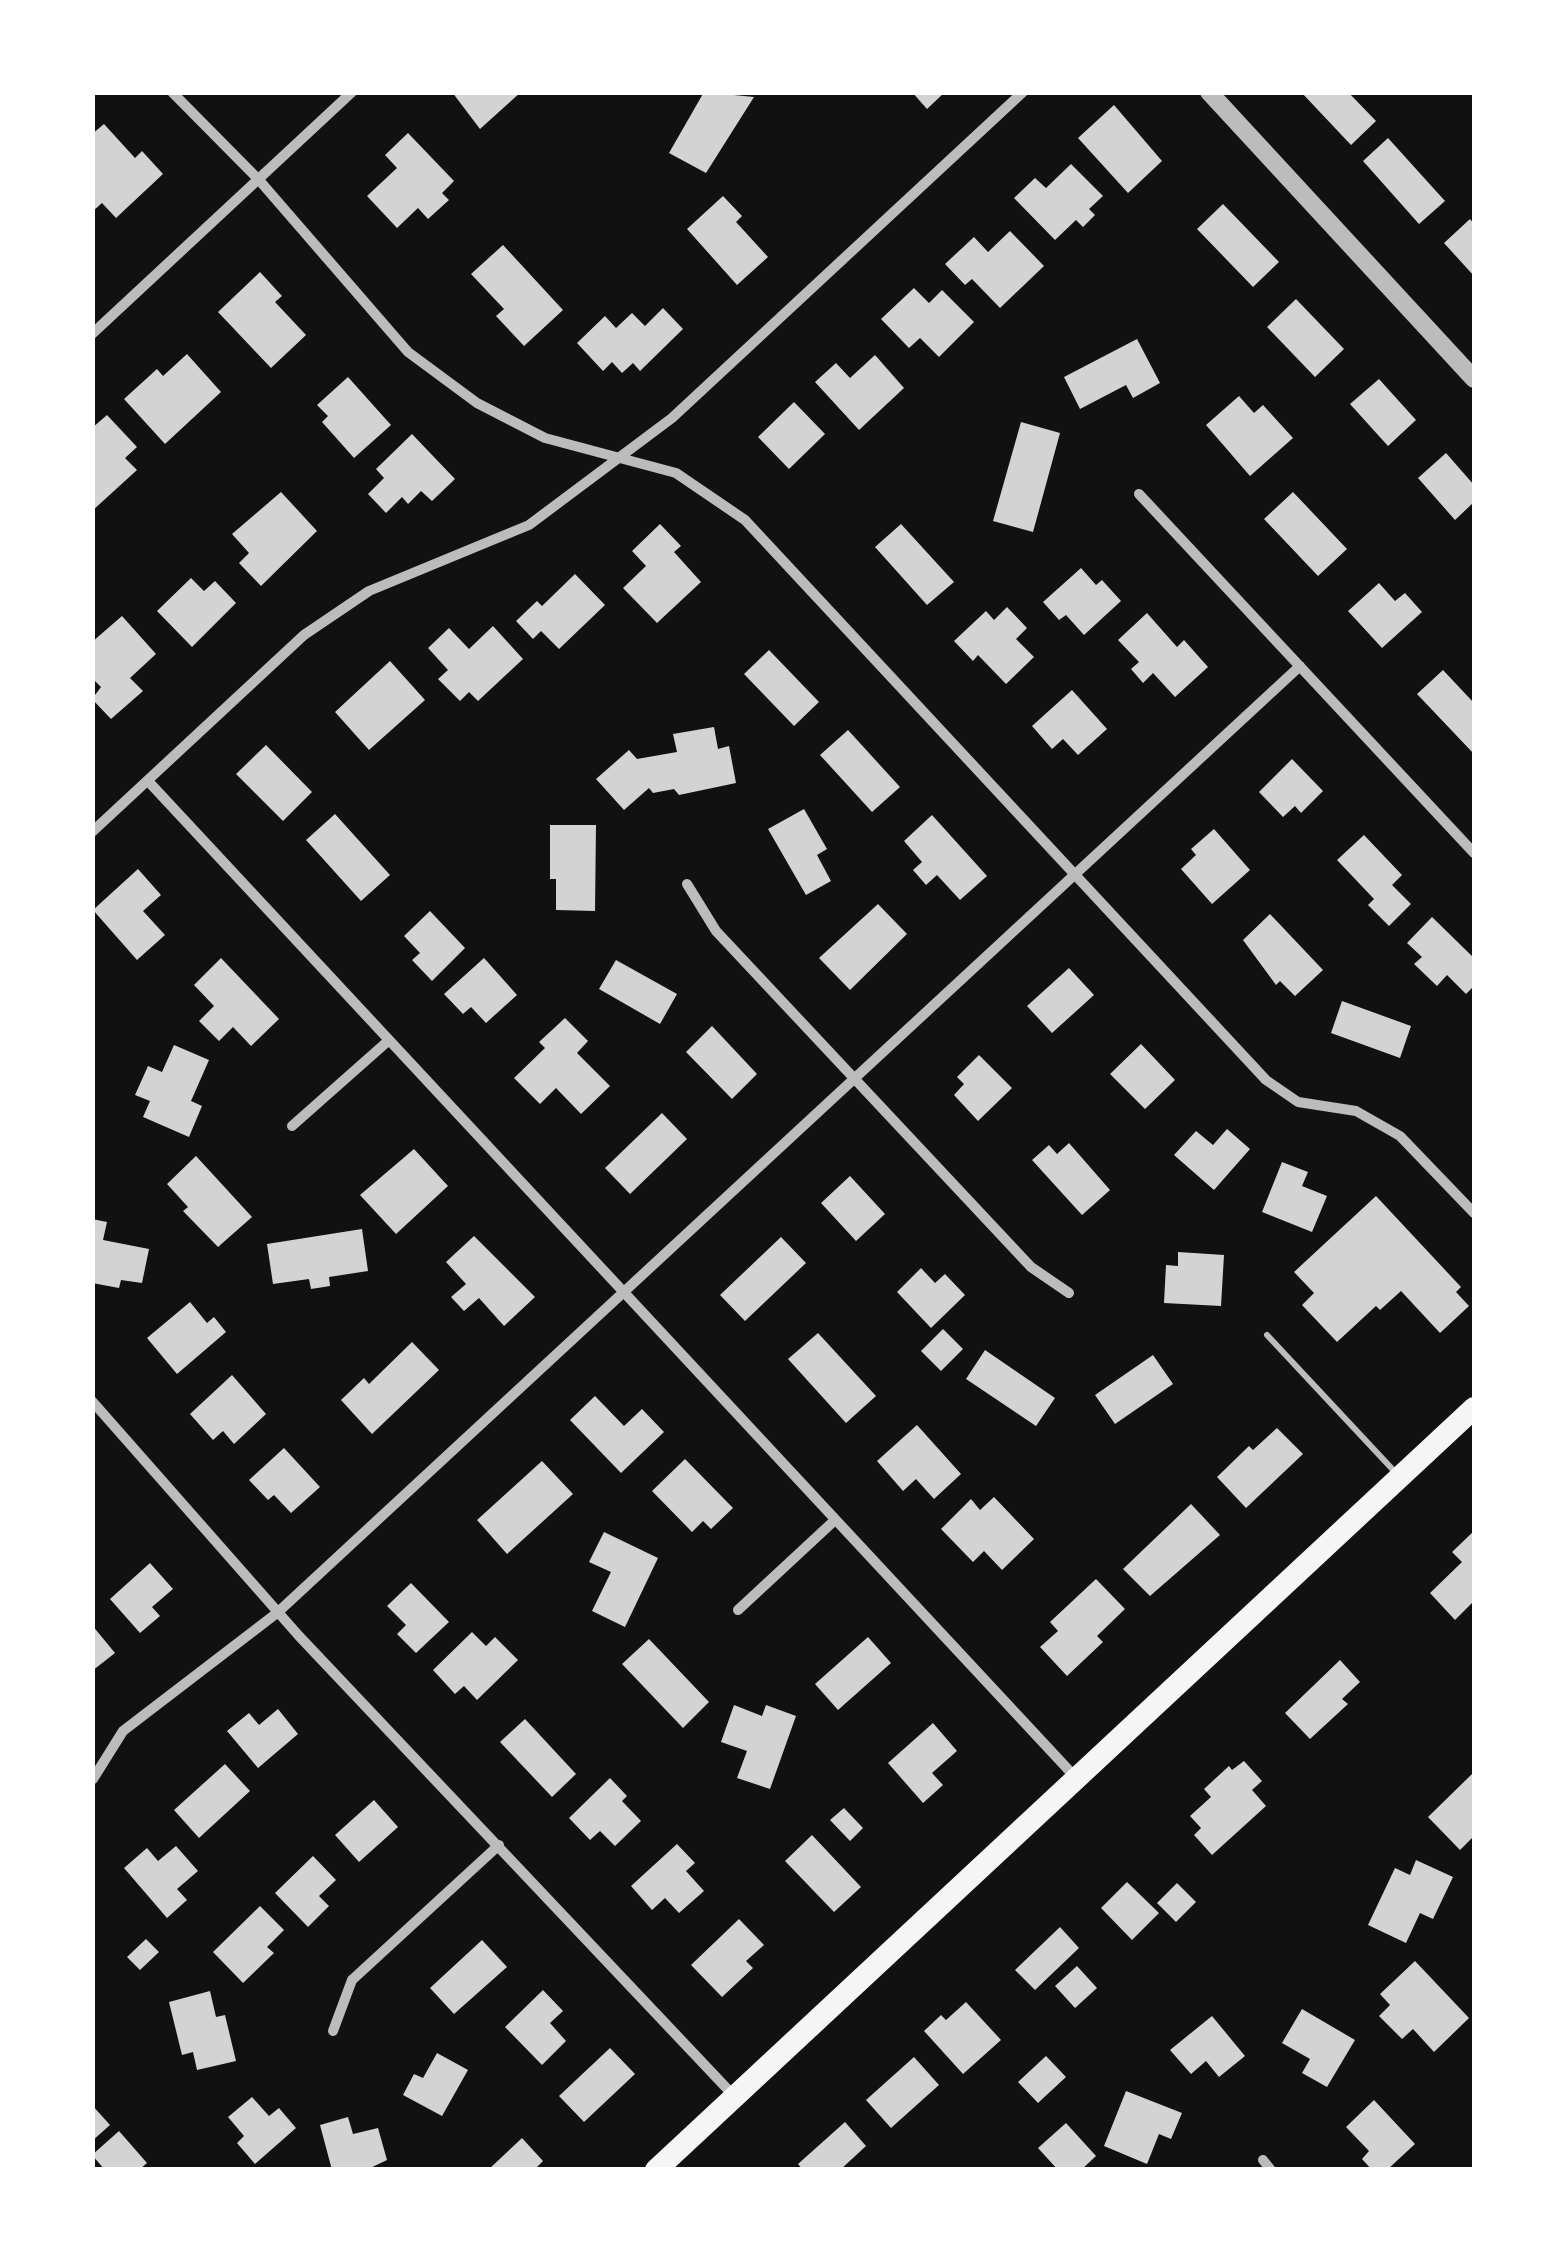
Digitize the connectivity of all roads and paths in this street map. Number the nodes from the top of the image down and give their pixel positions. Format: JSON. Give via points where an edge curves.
{"nodes":[{"id":1,"x":172,"y":92,"type":"edge"},
{"id":2,"x":352,"y":92,"type":"edge"},
{"id":3,"x":1023,"y":92,"type":"edge"},
{"id":4,"x":1210,"y":92,"type":"edge"},
{"id":5,"x":258,"y":180,"type":"junction"},
{"id":6,"x":92,"y":334,"type":"edge"},
{"id":7,"x":1474,"y":380,"type":"edge"},
{"id":8,"x":623,"y":457,"type":"junction"},
{"id":9,"x":1140,"y":494,"type":"dead end"},
{"id":10,"x":1300,"y":666,"type":"junction"},
{"id":11,"x":148,"y":781,"type":"junction"},
{"id":12,"x":92,"y":832,"type":"edge"},
{"id":13,"x":1474,"y":853,"type":"edge"},
{"id":14,"x":1075,"y":875,"type":"junction"},
{"id":15,"x":688,"y":884,"type":"dead end"},
{"id":16,"x":388,"y":1041,"type":"junction"},
{"id":17,"x":854,"y":1079,"type":"junction"},
{"id":18,"x":292,"y":1126,"type":"dead end"},
{"id":19,"x":1474,"y":1214,"type":"edge"},
{"id":20,"x":624,"y":1292,"type":"junction"},
{"id":21,"x":1069,"y":1293,"type":"dead end"},
{"id":22,"x":1267,"y":1335,"type":"dead end"},
{"id":23,"x":92,"y":1401,"type":"edge"},
{"id":24,"x":1474,"y":1408,"type":"edge"},
{"id":25,"x":1400,"y":1478,"type":"junction"},
{"id":26,"x":835,"y":1520,"type":"junction"},
{"id":27,"x":738,"y":1610,"type":"dead end"},
{"id":28,"x":278,"y":1613,"type":"junction"},
{"id":29,"x":93,"y":1779,"type":"edge"},
{"id":30,"x":1078,"y":1780,"type":"junction"},
{"id":31,"x":499,"y":1845,"type":"junction"},
{"id":32,"x":332,"y":2031,"type":"dead end"},
{"id":33,"x":734,"y":2096,"type":"junction"},
{"id":34,"x":656,"y":2170,"type":"edge"}],
"edges":[{"from":1,"to":5,"type":"street"},
{"from":2,"to":5,"type":"street"},
{"from":3,"to":8,"type":"street"},
{"from":4,"to":7,"type":"street"},
{"from":5,"to":6,"type":"street"},
{"from":5,"to":8,"type":"street","via":[[408,352],[477,403],[545,438]]},
{"from":8,"to":11,"type":"street","via":[[529,525],[369,592],[320,624]]},
{"from":8,"to":14,"type":"street","via":[[676,473],[745,520]]},
{"from":9,"to":10,"type":"street"},
{"from":10,"to":13,"type":"street"},
{"from":10,"to":14,"type":"street"},
{"from":11,"to":12,"type":"street"},
{"from":11,"to":16,"type":"street"},
{"from":14,"to":17,"type":"street"},
{"from":14,"to":19,"type":"street","via":[[1266,1080],[1298,1102],[1356,1111],[1400,1136]]},
{"from":15,"to":17,"type":"street","via":[[716,931]]},
{"from":16,"to":18,"type":"street"},
{"from":16,"to":20,"type":"street"},
{"from":17,"to":20,"type":"street"},
{"from":17,"to":21,"type":"street","via":[[1031,1267]]},
{"from":20,"to":26,"type":"street"},
{"from":20,"to":28,"type":"street"},
{"from":22,"to":25,"type":"lane"},
{"from":23,"to":28,"type":"street"},
{"from":24,"to":25,"type":"main road"},
{"from":25,"to":30,"type":"main road"},
{"from":26,"to":27,"type":"street"},
{"from":26,"to":30,"type":"street"},
{"from":28,"to":29,"type":"street","via":[[123,1731]]},
{"from":28,"to":31,"type":"street"},
{"from":30,"to":33,"type":"main road"},
{"from":31,"to":32,"type":"street","via":[[352,1980]]},
{"from":31,"to":33,"type":"street"},
{"from":33,"to":34,"type":"main road"}]}
